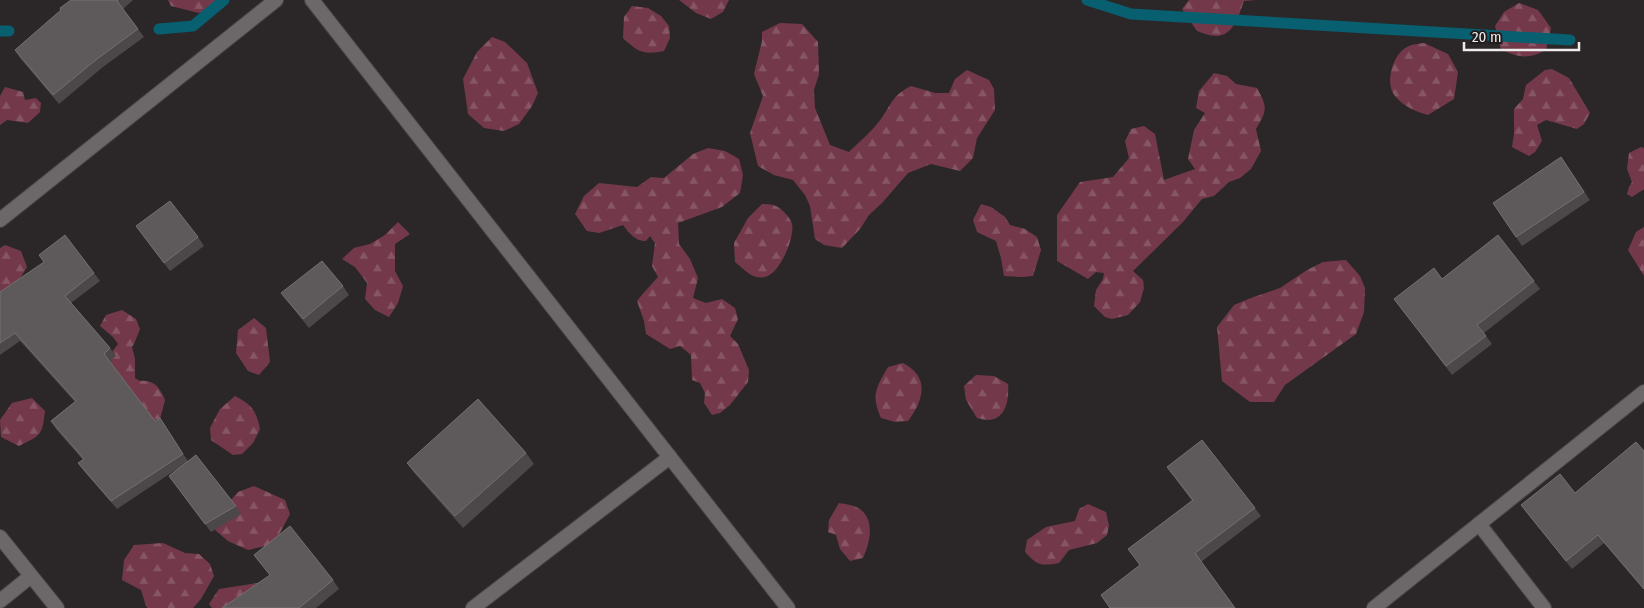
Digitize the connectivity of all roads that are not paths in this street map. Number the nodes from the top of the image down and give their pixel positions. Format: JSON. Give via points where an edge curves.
{"nodes":[{"id":1,"x":276,"y":0,"type":"edge"},
{"id":2,"x":312,"y":0,"type":"edge"},
{"id":3,"x":0,"y":220,"type":"edge"},
{"id":4,"x":1644,"y":392,"type":"edge"},
{"id":5,"x":670,"y":457,"type":"junction"},
{"id":6,"x":1479,"y":524,"type":"junction"},
{"id":7,"x":0,"y":537,"type":"edge"},
{"id":8,"x":31,"y":576,"type":"junction"},
{"id":9,"x":0,"y":601,"type":"edge"},
{"id":10,"x":57,"y":608,"type":"edge"},
{"id":11,"x":473,"y":608,"type":"edge"},
{"id":12,"x":788,"y":608,"type":"edge"},
{"id":13,"x":1374,"y":608,"type":"edge"},
{"id":14,"x":1544,"y":608,"type":"edge"}],
"edges":[{"from":1,"to":3,"type":"street"},
{"from":2,"to":5,"type":"street"},
{"from":4,"to":6,"type":"street"},
{"from":5,"to":11,"type":"street"},
{"from":5,"to":12,"type":"street"},
{"from":6,"to":13,"type":"street"},
{"from":6,"to":14,"type":"street"},
{"from":7,"to":8,"type":"street"},
{"from":8,"to":9,"type":"street"},
{"from":8,"to":10,"type":"street"}]}
